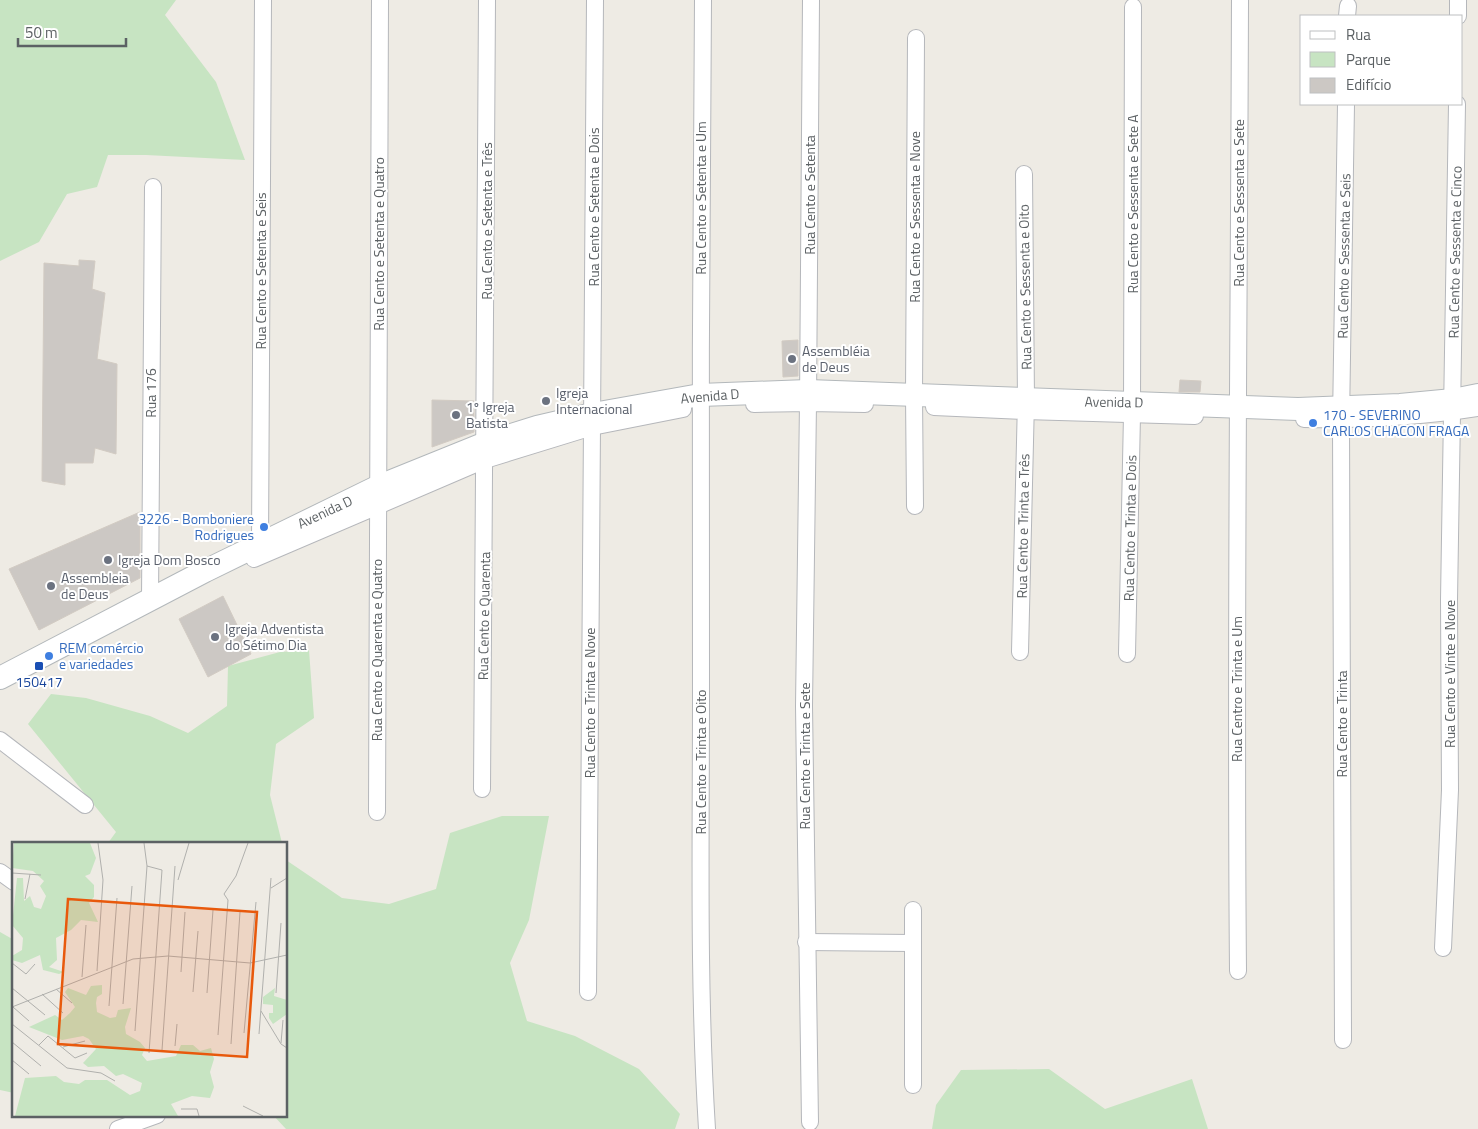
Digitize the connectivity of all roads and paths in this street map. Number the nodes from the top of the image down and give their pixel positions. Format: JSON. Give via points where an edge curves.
{"nodes":[{"id":1,"x":263,"y":0,"type":"edge"},
{"id":2,"x":380,"y":0,"type":"edge"},
{"id":3,"x":488,"y":0,"type":"edge"},
{"id":4,"x":595,"y":0,"type":"edge"},
{"id":5,"x":703,"y":0,"type":"edge"},
{"id":6,"x":811,"y":0,"type":"edge"},
{"id":7,"x":1240,"y":0,"type":"edge"},
{"id":8,"x":1458,"y":0,"type":"edge"},
{"id":9,"x":1133,"y":7,"type":"dead end"},
{"id":10,"x":1458,"y":15,"type":"edge"},
{"id":11,"x":916,"y":38,"type":"dead end"},
{"id":12,"x":1346,"y":105,"type":"edge"},
{"id":13,"x":1457,"y":105,"type":"edge"},
{"id":14,"x":1024,"y":174,"type":"dead end"},
{"id":15,"x":153,"y":187,"type":"dead end"},
{"id":16,"x":1478,"y":395,"type":"edge"},
{"id":17,"x":808,"y":397,"type":"junction"},
{"id":18,"x":700,"y":400,"type":"junction"},
{"id":19,"x":914,"y":400,"type":"junction"},
{"id":20,"x":1025,"y":406,"type":"junction"},
{"id":21,"x":1452,"y":406,"type":"junction"},
{"id":22,"x":1478,"y":408,"type":"edge"},
{"id":23,"x":1132,"y":409,"type":"junction"},
{"id":24,"x":1239,"y":412,"type":"junction"},
{"id":25,"x":1341,"y":414,"type":"junction"},
{"id":26,"x":592,"y":420,"type":"junction"},
{"id":27,"x":485,"y":452,"type":"junction"},
{"id":28,"x":377,"y":496,"type":"junction"},
{"id":29,"x":915,"y":506,"type":"dead end"},
{"id":30,"x":260,"y":543,"type":"junction"},
{"id":31,"x":152,"y":604,"type":"junction"},
{"id":32,"x":1020,"y":652,"type":"dead end"},
{"id":33,"x":1127,"y":654,"type":"dead end"},
{"id":34,"x":0,"y":678,"type":"edge"},
{"id":35,"x":0,"y":740,"type":"edge"},
{"id":36,"x":482,"y":788,"type":"dead end"},
{"id":37,"x":85,"y":805,"type":"dead end"},
{"id":38,"x":376,"y":812,"type":"dead end"},
{"id":39,"x":0,"y":872,"type":"edge"},
{"id":40,"x":12,"y":881,"type":"edge"},
{"id":41,"x":913,"y":910,"type":"dead end"},
{"id":42,"x":806,"y":942,"type":"junction"},
{"id":43,"x":913,"y":944,"type":"junction"},
{"id":44,"x":1443,"y":948,"type":"dead end"},
{"id":45,"x":1238,"y":971,"type":"dead end"},
{"id":46,"x":588,"y":992,"type":"dead end"},
{"id":47,"x":1343,"y":1040,"type":"dead end"},
{"id":48,"x":914,"y":1085,"type":"dead end"},
{"id":49,"x":154,"y":1116,"type":"edge"},
{"id":50,"x":810,"y":1122,"type":"dead end"},
{"id":51,"x":118,"y":1129,"type":"edge"},
{"id":52,"x":707,"y":1129,"type":"edge"}],
"edges":[{"from":1,"to":30,"type":"street","name":"Rua Cento e Setenta e Seis"},
{"from":2,"to":28,"type":"street","name":"Rua Cento e Setenta e Quatro"},
{"from":3,"to":27,"type":"street","name":"Rua Cento e Setenta e Três"},
{"from":4,"to":26,"type":"street","name":"Rua Cento e Setenta e Dois"},
{"from":5,"to":18,"type":"street","name":"Rua Cento e Setenta e Um"},
{"from":6,"to":17,"type":"street","name":"Rua Cento e Setenta"},
{"from":7,"to":24,"type":"street","name":"Rua Cento e Sessenta e Sete"},
{"from":8,"to":10,"type":"street"},
{"from":9,"to":23,"type":"street","name":"Rua Cento e Sessenta e Sete A"},
{"from":11,"to":19,"type":"street","name":"Rua Cento e Sessenta e Nove"},
{"from":12,"to":25,"type":"street","name":"Rua Cento e Sessenta e Seis"},
{"from":13,"to":21,"type":"street","name":"Rua Cento e Sessenta e Cinco"},
{"from":14,"to":20,"type":"street","name":"Rua Cento e Sessenta e Oito"},
{"from":15,"to":31,"type":"street","name":"Rua 176"},
{"from":16,"to":21,"type":"street","name":"Avenida D"},
{"from":17,"to":18,"type":"street","name":"Avenida D"},
{"from":17,"to":19,"type":"street","name":"Avenida D"},
{"from":17,"to":42,"type":"street","name":"Rua Cento e Trinta e Sete","via":[[804,706]]},
{"from":18,"to":26,"type":"street","name":"Avenida D"},
{"from":18,"to":52,"type":"street","name":"Rua Cento e Trinta e Oito","via":[[702,872]]},
{"from":19,"to":20,"type":"street","name":"Avenida D"},
{"from":19,"to":29,"type":"street","name":"Rua Cento e Sessenta e Nove"},
{"from":20,"to":23,"type":"street","name":"Avenida D"},
{"from":20,"to":32,"type":"street","name":"Rua Cento e Trinta e Três"},
{"from":21,"to":22,"type":"street","name":"Avenida D"},
{"from":21,"to":25,"type":"street","name":"Avenida D"},
{"from":21,"to":44,"type":"street","name":"Rua Cento e Vinte e Nove","via":[[1450,790]]},
{"from":23,"to":24,"type":"street","name":"Avenida D"},
{"from":23,"to":33,"type":"street","name":"Rua Cento e Trinta e Dois"},
{"from":24,"to":25,"type":"street","name":"Avenida D","via":[[1298,409]]},
{"from":24,"to":45,"type":"street","name":"Rua Centro e Trinta e Um"},
{"from":25,"to":47,"type":"street","name":"Rua Cento e Trinta"},
{"from":26,"to":27,"type":"street","name":"Avenida D","via":[[537,427]]},
{"from":26,"to":46,"type":"street","name":"Rua Cento e Trinta e Nove"},
{"from":27,"to":28,"type":"street","name":"Avenida D"},
{"from":27,"to":36,"type":"street","name":"Rua Cento e Quarenta"},
{"from":28,"to":30,"type":"street","name":"Avenida D"},
{"from":28,"to":31,"type":"street","name":"Avenida D"},
{"from":28,"to":38,"type":"street","name":"Rua Cento e Quarenta e Quatro"},
{"from":30,"to":31,"type":"street","name":"Avenida D"},
{"from":31,"to":34,"type":"street","name":"Avenida D"},
{"from":35,"to":37,"type":"street"},
{"from":39,"to":40,"type":"street"},
{"from":41,"to":43,"type":"street"},
{"from":42,"to":43,"type":"street"},
{"from":42,"to":50,"type":"street","name":"Rua Cento e Trinta e Sete"},
{"from":43,"to":48,"type":"street"},
{"from":49,"to":51,"type":"street"}]}
